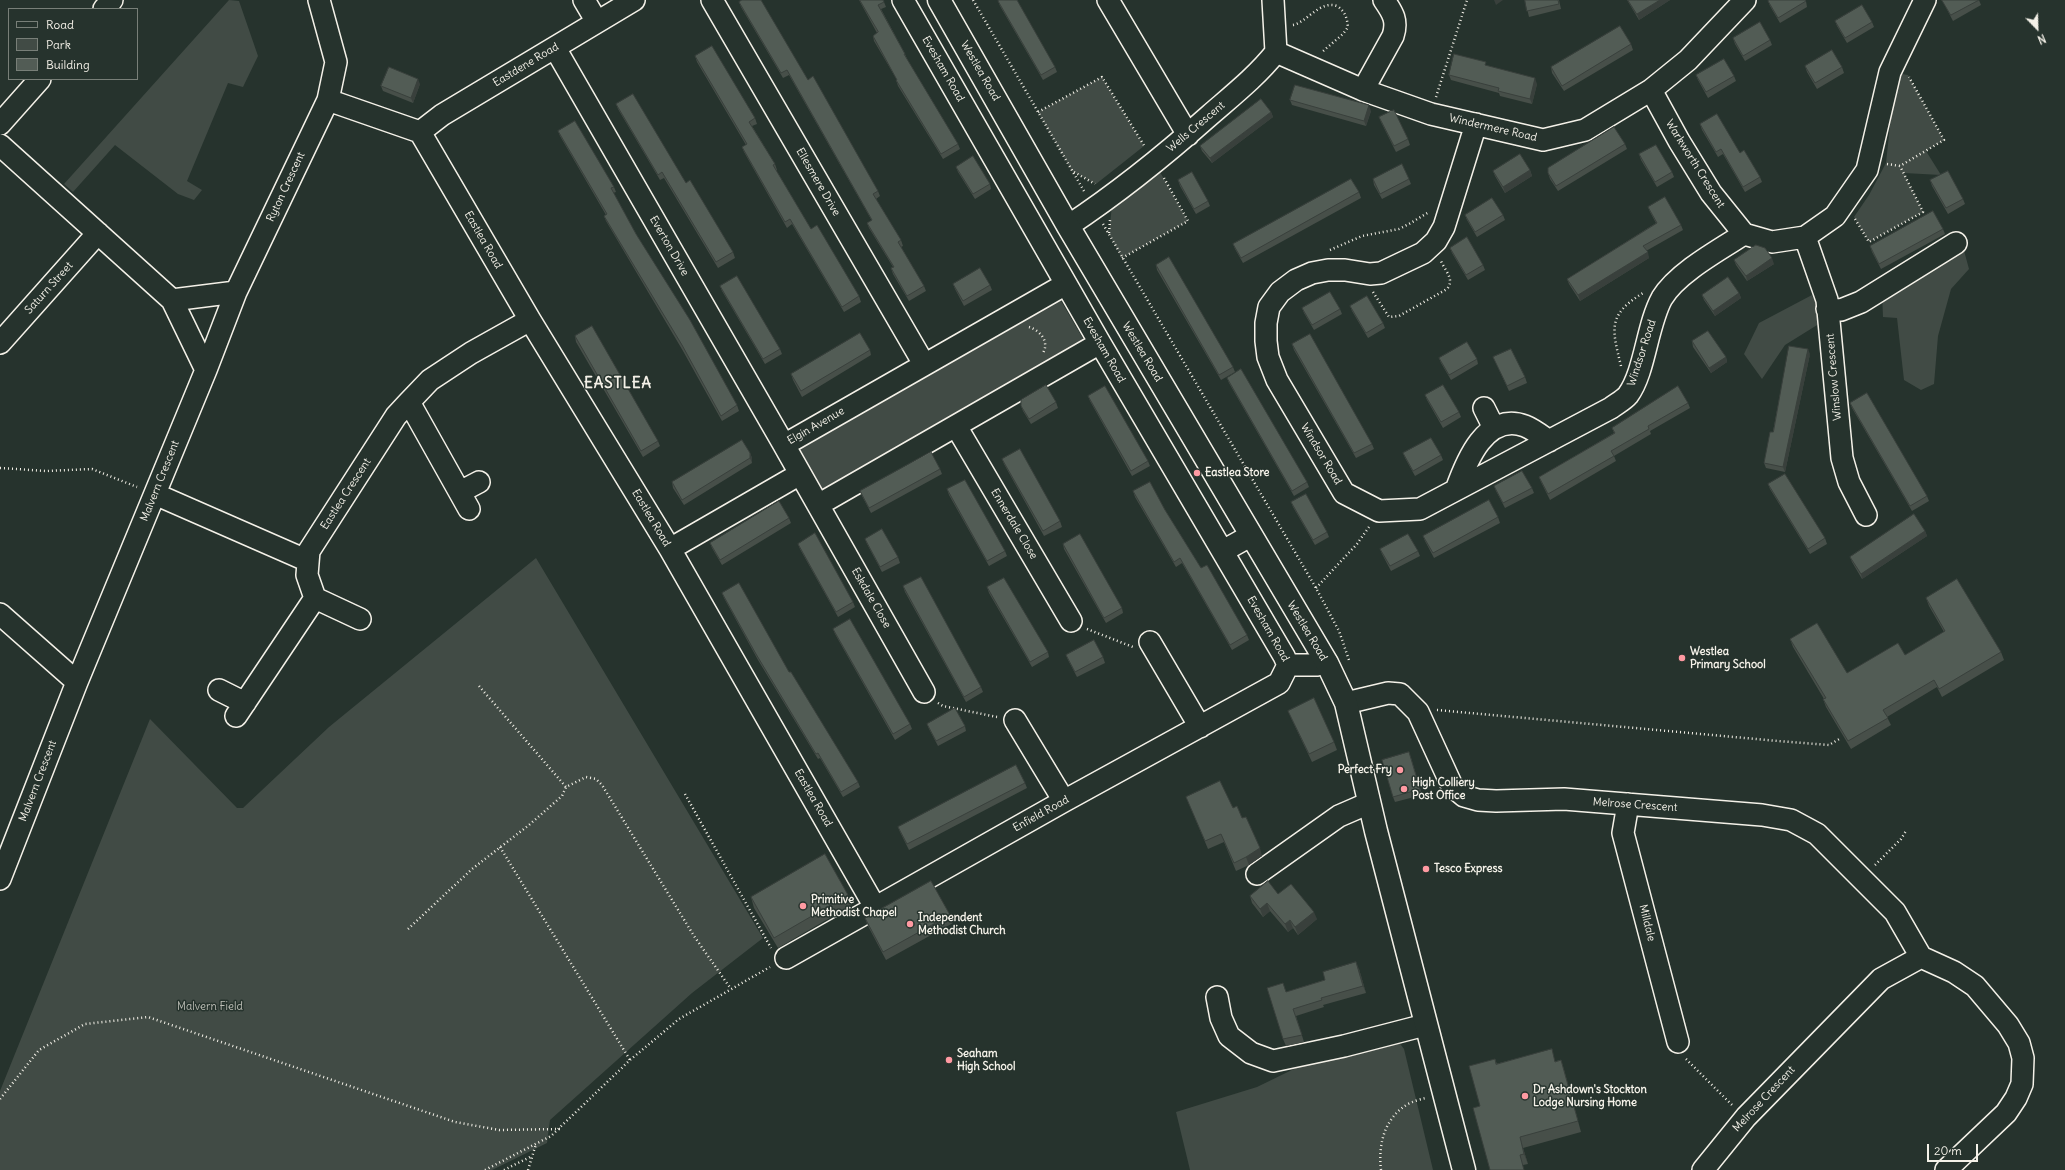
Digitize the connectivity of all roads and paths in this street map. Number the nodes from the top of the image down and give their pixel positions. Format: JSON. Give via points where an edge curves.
{"nodes":[{"id":1,"x":112,"y":0,"type":"edge"},
{"id":2,"x":319,"y":0,"type":"edge"},
{"id":3,"x":584,"y":0,"type":"edge"},
{"id":4,"x":634,"y":0,"type":"edge"},
{"id":5,"x":712,"y":0,"type":"edge"},
{"id":6,"x":904,"y":0,"type":"edge"},
{"id":7,"x":939,"y":0,"type":"edge"},
{"id":8,"x":973,"y":0,"type":"edge"},
{"id":9,"x":1108,"y":0,"type":"edge"},
{"id":10,"x":1274,"y":0,"type":"edge"},
{"id":11,"x":1384,"y":0,"type":"edge"},
{"id":12,"x":1467,"y":0,"type":"edge"},
{"id":13,"x":1745,"y":0,"type":"edge"},
{"id":14,"x":1925,"y":0,"type":"edge"},
{"id":15,"x":105,"y":8,"type":"edge"},
{"id":16,"x":597,"y":22,"type":"junction"},
{"id":17,"x":1276,"y":26,"type":"junction"},
{"id":18,"x":555,"y":48,"type":"junction"},
{"id":19,"x":1276,"y":52,"type":"junction"},
{"id":20,"x":1306,"y":65,"type":"junction"},
{"id":21,"x":1890,"y":72,"type":"junction"},
{"id":22,"x":39,"y":80,"type":"edge"},
{"id":23,"x":1363,"y":90,"type":"junction"},
{"id":24,"x":1651,"y":90,"type":"junction"},
{"id":25,"x":328,"y":100,"type":"junction"},
{"id":26,"x":1038,"y":112,"type":"junction"},
{"id":27,"x":1431,"y":114,"type":"junction"},
{"id":28,"x":0,"y":124,"type":"edge"},
{"id":29,"x":1476,"y":124,"type":"junction"},
{"id":30,"x":420,"y":132,"type":"junction"},
{"id":31,"x":1188,"y":134,"type":"junction"},
{"id":32,"x":0,"y":145,"type":"edge"},
{"id":33,"x":1869,"y":160,"type":"junction"},
{"id":34,"x":1154,"y":162,"type":"junction"},
{"id":35,"x":1900,"y":166,"type":"junction"},
{"id":36,"x":1084,"y":191,"type":"dead end"},
{"id":37,"x":1842,"y":206,"type":"junction"},
{"id":38,"x":1432,"y":209,"type":"dead end"},
{"id":39,"x":1103,"y":223,"type":"dead end"},
{"id":40,"x":1068,"y":226,"type":"junction"},
{"id":41,"x":98,"y":233,"type":"junction"},
{"id":42,"x":1744,"y":234,"type":"junction"},
{"id":43,"x":1805,"y":237,"type":"junction"},
{"id":44,"x":1436,"y":241,"type":"junction"},
{"id":45,"x":1956,"y":243,"type":"dead end"},
{"id":46,"x":1326,"y":252,"type":"dead end"},
{"id":47,"x":1122,"y":258,"type":"junction"},
{"id":48,"x":1370,"y":274,"type":"junction"},
{"id":49,"x":1066,"y":284,"type":"junction"},
{"id":50,"x":236,"y":292,"type":"junction"},
{"id":51,"x":172,"y":300,"type":"junction"},
{"id":52,"x":1827,"y":309,"type":"junction"},
{"id":53,"x":530,"y":320,"type":"junction"},
{"id":54,"x":1026,"y":326,"type":"dead end"},
{"id":55,"x":0,"y":343,"type":"edge"},
{"id":56,"x":1100,"y":343,"type":"junction"},
{"id":57,"x":1042,"y":355,"type":"dead end"},
{"id":58,"x":924,"y":364,"type":"junction"},
{"id":59,"x":206,"y":370,"type":"junction"},
{"id":60,"x":410,"y":402,"type":"junction"},
{"id":61,"x":1484,"y":408,"type":"dead end"},
{"id":62,"x":956,"y":426,"type":"junction"},
{"id":63,"x":1494,"y":428,"type":"junction"},
{"id":64,"x":1549,"y":441,"type":"junction"},
{"id":65,"x":784,"y":445,"type":"junction"},
{"id":66,"x":0,"y":468,"type":"edge"},
{"id":67,"x":800,"y":474,"type":"junction"},
{"id":68,"x":479,"y":482,"type":"dead end"},
{"id":69,"x":1456,"y":490,"type":"junction"},
{"id":70,"x":155,"y":494,"type":"junction"},
{"id":71,"x":818,"y":505,"type":"junction"},
{"id":72,"x":1379,"y":511,"type":"junction"},
{"id":73,"x":1866,"y":515,"type":"dead end"},
{"id":74,"x":1250,"y":536,"type":"junction"},
{"id":75,"x":670,"y":550,"type":"junction"},
{"id":76,"x":1223,"y":551,"type":"junction"},
{"id":77,"x":308,"y":561,"type":"junction"},
{"id":78,"x":1316,"y":588,"type":"junction"},
{"id":79,"x":315,"y":598,"type":"junction"},
{"id":80,"x":0,"y":614,"type":"edge"},
{"id":81,"x":360,"y":619,"type":"dead end"},
{"id":82,"x":1071,"y":622,"type":"joint"},
{"id":83,"x":1153,"y":647,"type":"joint"},
{"id":84,"x":1349,"y":661,"type":"dead end"},
{"id":85,"x":1327,"y":663,"type":"junction"},
{"id":86,"x":1288,"y":666,"type":"junction"},
{"id":87,"x":77,"y":682,"type":"junction"},
{"id":88,"x":479,"y":686,"type":"dead end"},
{"id":89,"x":219,"y":690,"type":"dead end"},
{"id":90,"x":924,"y":692,"type":"joint"},
{"id":91,"x":1346,"y":703,"type":"junction"},
{"id":92,"x":1418,"y":712,"type":"junction"},
{"id":93,"x":1015,"y":720,"type":"joint"},
{"id":94,"x":1200,"y":727,"type":"junction"},
{"id":95,"x":1841,"y":738,"type":"edge"},
{"id":96,"x":566,"y":787,"type":"junction"},
{"id":97,"x":686,"y":794,"type":"dead end"},
{"id":98,"x":1064,"y":801,"type":"junction"},
{"id":99,"x":1369,"y":803,"type":"junction"},
{"id":100,"x":1628,"y":804,"type":"junction"},
{"id":101,"x":1906,"y":831,"type":"dead end"},
{"id":102,"x":500,"y":847,"type":"junction"},
{"id":103,"x":1257,"y":874,"type":"dead end"},
{"id":104,"x":1862,"y":878,"type":"junction"},
{"id":105,"x":0,"y":879,"type":"edge"},
{"id":106,"x":875,"y":908,"type":"junction"},
{"id":107,"x":408,"y":929,"type":"dead end"},
{"id":108,"x":1921,"y":957,"type":"junction"},
{"id":109,"x":783,"y":960,"type":"junction"},
{"id":110,"x":731,"y":989,"type":"junction"},
{"id":111,"x":1217,"y":997,"type":"dead end"},
{"id":112,"x":1425,"y":1025,"type":"junction"},
{"id":113,"x":1678,"y":1042,"type":"joint"},
{"id":114,"x":630,"y":1060,"type":"junction"},
{"id":115,"x":1443,"y":1092,"type":"junction"},
{"id":116,"x":0,"y":1098,"type":"edge"},
{"id":117,"x":1746,"y":1117,"type":"junction"},
{"id":118,"x":560,"y":1129,"type":"junction"},
{"id":119,"x":536,"y":1144,"type":"junction"},
{"id":120,"x":532,"y":1156,"type":"junction"},
{"id":121,"x":485,"y":1170,"type":"edge"},
{"id":122,"x":504,"y":1170,"type":"edge"},
{"id":123,"x":528,"y":1170,"type":"edge"},
{"id":124,"x":1381,"y":1170,"type":"edge"},
{"id":125,"x":1464,"y":1170,"type":"edge"},
{"id":126,"x":1703,"y":1170,"type":"edge"},
{"id":127,"x":1946,"y":1170,"type":"edge"}],
"edges":[{"from":1,"to":15,"type":"street"},
{"from":2,"to":25,"type":"street","name":"Ryton Crescent","via":[[336,62]]},
{"from":3,"to":16,"type":"street"},
{"from":4,"to":16,"type":"street","name":"Eastdene Road"},
{"from":5,"to":58,"type":"street","name":"Ellesmere Drive"},
{"from":6,"to":49,"type":"street","name":"Evesham Road"},
{"from":7,"to":40,"type":"main road","name":"Westlea Road"},
{"from":8,"to":26,"type":"path"},
{"from":9,"to":31,"type":"street"},
{"from":10,"to":17,"type":"street"},
{"from":11,"to":23,"type":"street","via":[[1396,20],[1394,36]]},
{"from":12,"to":27,"type":"path"},
{"from":13,"to":24,"type":"street","name":"Windermere Road","via":[[1688,60]]},
{"from":14,"to":21,"type":"street"},
{"from":16,"to":18,"type":"street","name":"Eastdene Road"},
{"from":17,"to":19,"type":"street"},
{"from":17,"to":20,"type":"path","via":[[1295,25],[1326,4],[1334,4],[1345,14],[1348,27],[1343,34]]},
{"from":18,"to":30,"type":"street","name":"Eastdene Road","via":[[442,115]]},
{"from":18,"to":65,"type":"street","name":"Everton Drive"},
{"from":19,"to":20,"type":"street","name":"Windermere Road"},
{"from":19,"to":31,"type":"street","name":"Wells Crescent","via":[[1261,70]]},
{"from":20,"to":23,"type":"street","name":"Windermere Road"},
{"from":21,"to":33,"type":"street"},
{"from":21,"to":35,"type":"path","via":[[1908,76],[1944,140]]},
{"from":22,"to":28,"type":"street"},
{"from":23,"to":27,"type":"street","name":"Windermere Road"},
{"from":24,"to":29,"type":"street","name":"Windermere Road","via":[[1585,130],[1543,140]]},
{"from":24,"to":42,"type":"street","name":"Warkworth Crescent","via":[[1711,193]]},
{"from":25,"to":30,"type":"street"},
{"from":25,"to":50,"type":"street","name":"Ryton Crescent"},
{"from":26,"to":34,"type":"path","via":[[1102,77]]},
{"from":26,"to":36,"type":"path"},
{"from":27,"to":29,"type":"street","name":"Windermere Road"},
{"from":29,"to":44,"type":"street","name":"Windsor Road","via":[[1444,227]]},
{"from":30,"to":53,"type":"street","name":"Eastlea Road"},
{"from":31,"to":34,"type":"street","name":"Wells Crescent"},
{"from":32,"to":41,"type":"street"},
{"from":33,"to":35,"type":"path"},
{"from":33,"to":37,"type":"street","via":[[1867,170]]},
{"from":34,"to":40,"type":"street","name":"Wells Crescent","via":[[1114,195]]},
{"from":34,"to":47,"type":"path","via":[[1188,221]]},
{"from":35,"to":37,"type":"path","via":[[1923,212],[1870,242],[1854,217]]},
{"from":37,"to":43,"type":"street","via":[[1835,216]]},
{"from":38,"to":46,"type":"path","via":[[1409,224],[1362,236]]},
{"from":39,"to":47,"type":"path"},
{"from":40,"to":74,"type":"main road","name":"Westlea Road"},
{"from":41,"to":51,"type":"street"},
{"from":41,"to":55,"type":"street","name":"Saturn Street"},
{"from":42,"to":43,"type":"street","via":[[1772,242]]},
{"from":42,"to":64,"type":"street","name":"Windsor Road","via":[[1676,280],[1662,297],[1637,376],[1628,396],[1611,408]]},
{"from":43,"to":52,"type":"street","name":"Winslow Crescent","via":[[1827,300]]},
{"from":44,"to":48,"type":"street","name":"Windsor Road","via":[[1423,253],[1381,272]]},
{"from":44,"to":48,"type":"path","via":[[1438,256],[1450,284],[1447,289],[1399,316],[1389,318],[1374,292]]},
{"from":45,"to":52,"type":"street","via":[[1861,302],[1841,310]]},
{"from":47,"to":78,"type":"path"},
{"from":48,"to":72,"type":"street","name":"Windsor Road","via":[[1328,270],[1296,280],[1280,292],[1269,307],[1266,341],[1268,357],[1277,380],[1344,493]]},
{"from":49,"to":56,"type":"street","name":"Evesham Road"},
{"from":49,"to":58,"type":"street","name":"Elgin Avenue"},
{"from":50,"to":51,"type":"street"},
{"from":50,"to":59,"type":"street","name":"Ryton Crescent"},
{"from":51,"to":59,"type":"street"},
{"from":52,"to":73,"type":"street","name":"Winslow Crescent","via":[[1842,458],[1849,482]]},
{"from":53,"to":60,"type":"street","name":"Eastlea Crescent","via":[[471,353],[430,380]]},
{"from":53,"to":75,"type":"street","name":"Eastlea Road"},
{"from":54,"to":57,"type":"path","via":[[1043,336],[1045,349]]},
{"from":56,"to":62,"type":"street"},
{"from":56,"to":76,"type":"street","name":"Evesham Road"},
{"from":58,"to":65,"type":"street","name":"Elgin Avenue"},
{"from":59,"to":70,"type":"street","name":"Malvern Crescent"},
{"from":60,"to":68,"type":"street","via":[[464,501]]},
{"from":60,"to":77,"type":"street","name":"Eastlea Crescent","via":[[396,416],[335,509],[309,551]]},
{"from":61,"to":63,"type":"street"},
{"from":62,"to":71,"type":"street"},
{"from":62,"to":82,"type":"street","name":"Ennerdale Close"},
{"from":63,"to":64,"type":"street","via":[[1503,424],[1525,426]]},
{"from":63,"to":69,"type":"street","via":[[1485,434],[1468,458]]},
{"from":64,"to":69,"type":"street","name":"Windsor Road"},
{"from":65,"to":67,"type":"street","name":"Elgin Avenue"},
{"from":66,"to":70,"type":"path","via":[[46,471],[92,469]]},
{"from":67,"to":71,"type":"street","name":"Elgin Avenue"},
{"from":67,"to":75,"type":"street"},
{"from":69,"to":72,"type":"street","name":"Windsor Road","via":[[1420,509]]},
{"from":70,"to":77,"type":"street"},
{"from":70,"to":87,"type":"street","name":"Malvern Crescent"},
{"from":71,"to":90,"type":"street","name":"Eskdale Close"},
{"from":72,"to":78,"type":"path","via":[[1357,544]]},
{"from":74,"to":76,"type":"street"},
{"from":74,"to":85,"type":"main road","name":"Westlea Road"},
{"from":75,"to":106,"type":"street","name":"Eastlea Road"},
{"from":76,"to":86,"type":"street","name":"Evesham Road"},
{"from":77,"to":79,"type":"street","name":"Eastlea Crescent","via":[[307,575]]},
{"from":78,"to":84,"type":"path","via":[[1339,631]]},
{"from":79,"to":81,"type":"street"},
{"from":79,"to":89,"type":"street","via":[[241,710]]},
{"from":80,"to":87,"type":"street"},
{"from":82,"to":83,"type":"path","via":[[1144,652]]},
{"from":83,"to":94,"type":"street"},
{"from":85,"to":86,"type":"street","name":"Evesham Road"},
{"from":85,"to":91,"type":"main road","name":"Westlea Road"},
{"from":86,"to":94,"type":"street","name":"Enfield Road","via":[[1279,683]]},
{"from":87,"to":105,"type":"street","name":"Malvern Crescent"},
{"from":88,"to":96,"type":"path"},
{"from":90,"to":93,"type":"path","via":[[943,706]]},
{"from":91,"to":92,"type":"street","name":"Melrose Crescent","via":[[1388,693],[1400,694]]},
{"from":91,"to":99,"type":"main road","name":"Westlea Road"},
{"from":92,"to":95,"type":"path","via":[[1435,710],[1479,713],[1829,745]]},
{"from":92,"to":100,"type":"street","name":"Melrose Crescent","via":[[1452,786],[1464,796],[1496,801],[1564,799]]},
{"from":93,"to":98,"type":"street"},
{"from":94,"to":98,"type":"street","name":"Enfield Road"},
{"from":96,"to":102,"type":"path","via":[[562,796]]},
{"from":96,"to":110,"type":"path","via":[[586,777],[596,779],[602,785],[694,936]]},
{"from":97,"to":109,"type":"path"},
{"from":98,"to":106,"type":"street","name":"Enfield Road"},
{"from":99,"to":103,"type":"street","via":[[1338,816]]},
{"from":99,"to":112,"type":"main road","name":"Westlea Road"},
{"from":100,"to":104,"type":"street","name":"Melrose Crescent","via":[[1762,815],[1791,820],[1817,834]]},
{"from":100,"to":113,"type":"street","name":"Milldale","via":[[1623,833],[1663,1020]]},
{"from":101,"to":104,"type":"path"},
{"from":102,"to":107,"type":"path","via":[[472,869]]},
{"from":102,"to":114,"type":"path"},
{"from":104,"to":108,"type":"street","name":"Melrose Crescent","via":[[1895,912]]},
{"from":106,"to":109,"type":"street","name":"Enfield Road"},
{"from":108,"to":117,"type":"street","name":"Melrose Crescent","via":[[1881,979]]},
{"from":108,"to":127,"type":"street","via":[[1954,972],[1975,986],[2008,1024],[2019,1043],[2023,1058],[2022,1084],[2006,1113]]},
{"from":109,"to":110,"type":"path"},
{"from":110,"to":114,"type":"path","via":[[679,1020]]},
{"from":111,"to":112,"type":"street","via":[[1221,1018],[1229,1036],[1251,1053],[1272,1061]]},
{"from":112,"to":115,"type":"main road","name":"Westlea Road"},
{"from":113,"to":117,"type":"path","via":[[1680,1054]]},
{"from":114,"to":118,"type":"path"},
{"from":115,"to":124,"type":"path","via":[[1408,1104],[1393,1117],[1383,1135]]},
{"from":115,"to":125,"type":"main road","name":"Westlea Road"},
{"from":116,"to":118,"type":"path","via":[[39,1050],[85,1024],[148,1017],[455,1122],[499,1130]]},
{"from":117,"to":126,"type":"street","name":"Melrose Crescent"},
{"from":118,"to":119,"type":"path"},
{"from":119,"to":120,"type":"path"},
{"from":119,"to":121,"type":"path"},
{"from":120,"to":122,"type":"path"},
{"from":120,"to":123,"type":"path"}]}
